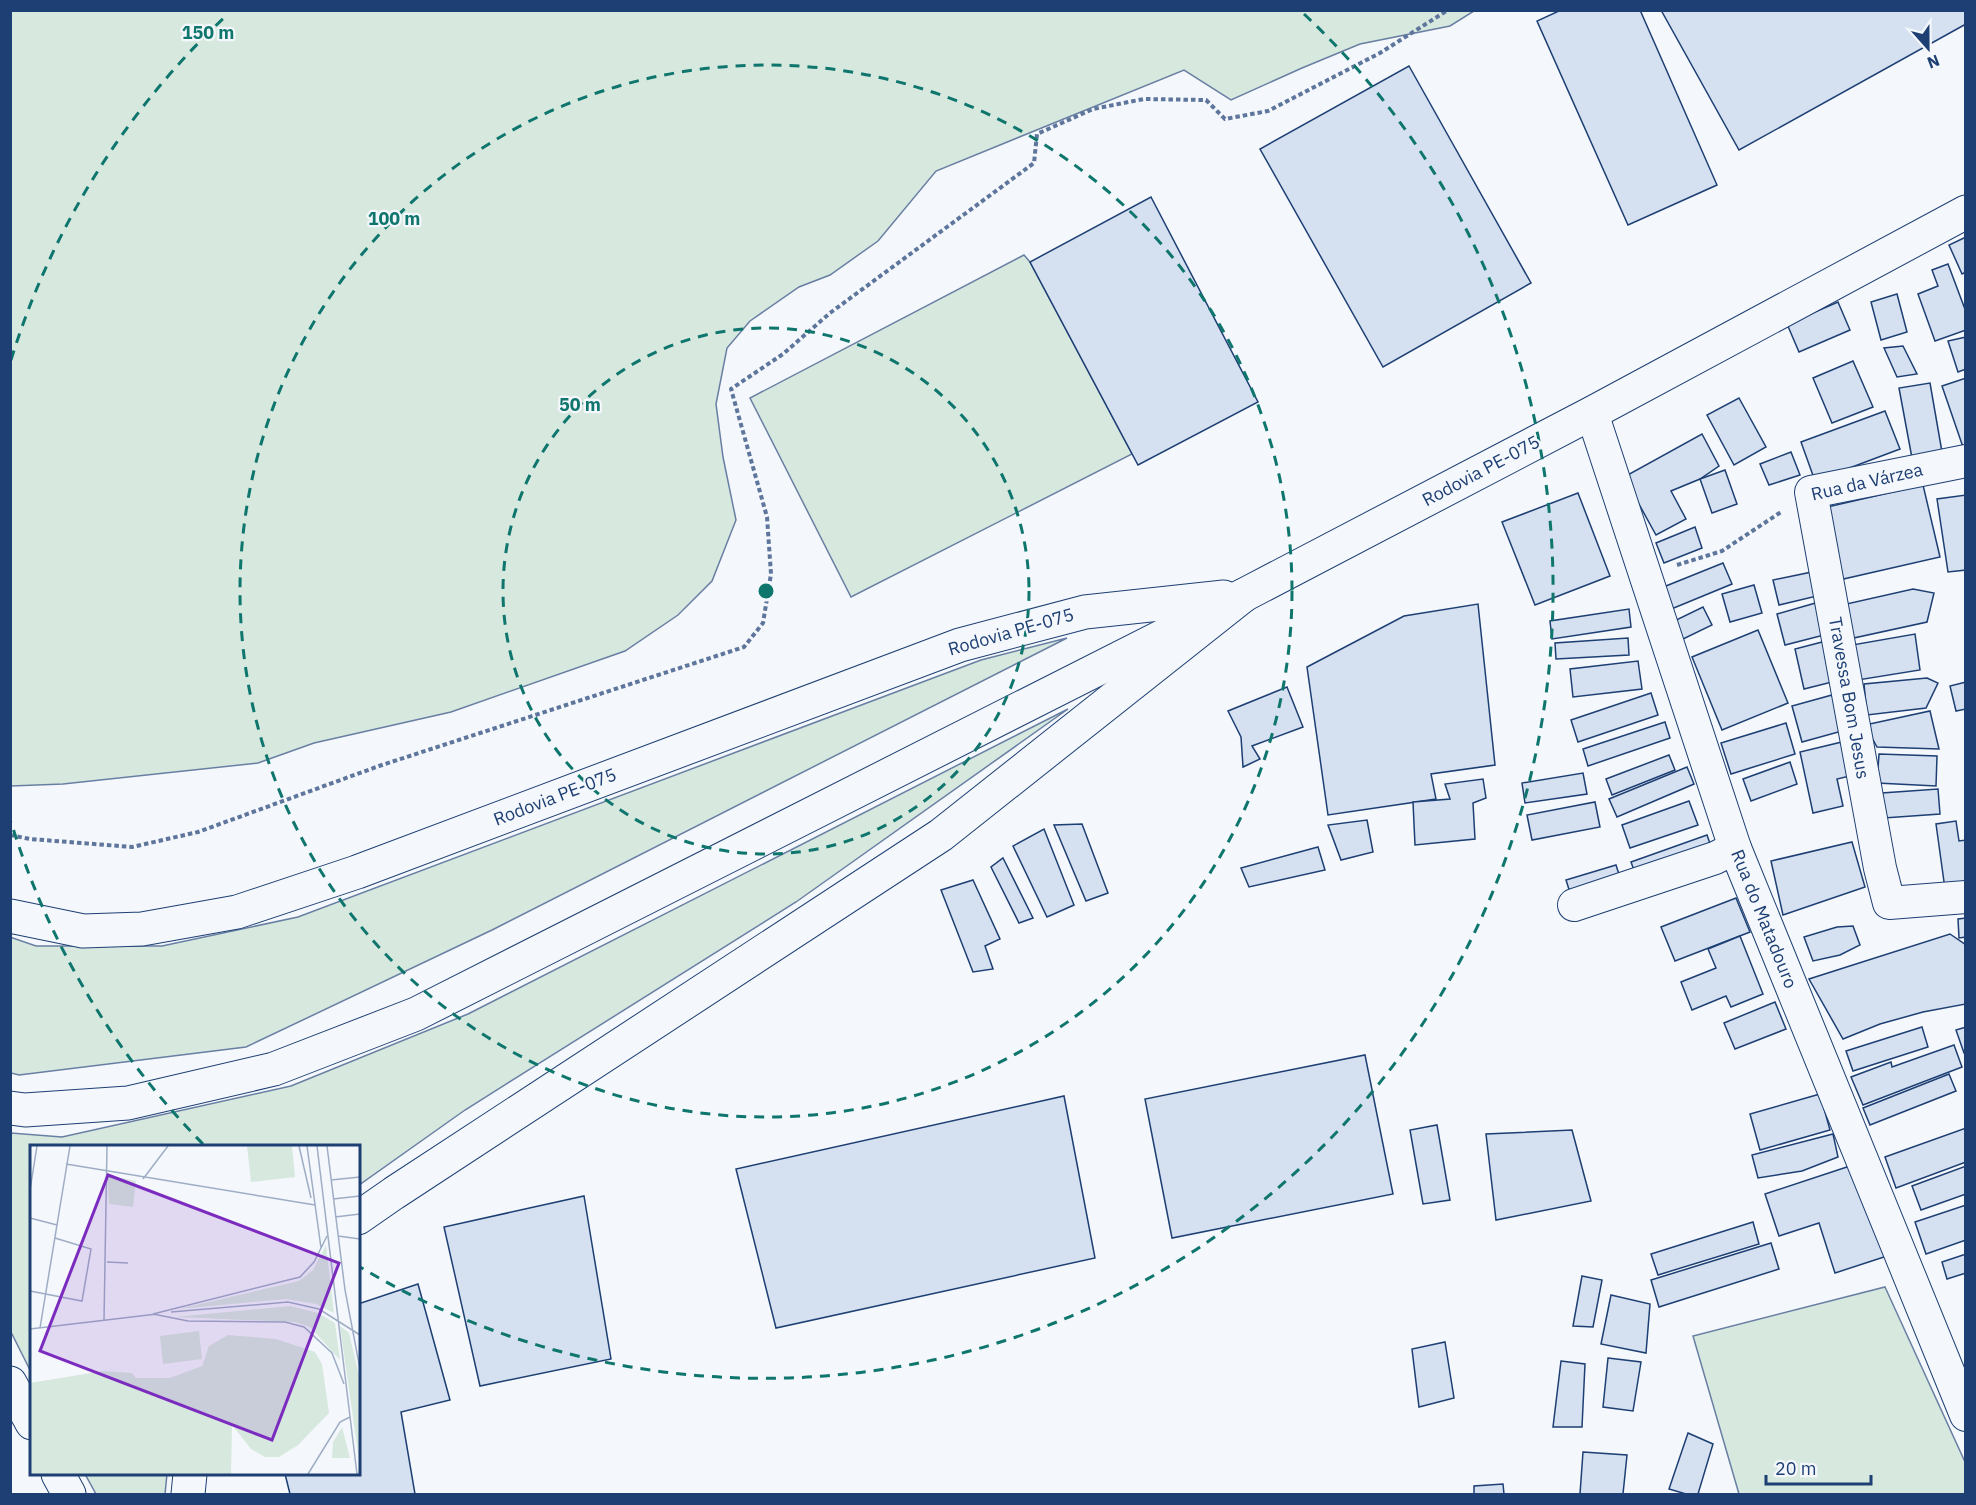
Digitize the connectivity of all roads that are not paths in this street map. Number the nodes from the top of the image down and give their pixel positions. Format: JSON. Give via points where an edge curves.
{"nodes":[{"id":1,"x":1965,"y":212,"type":"edge"},
{"id":2,"x":1592,"y":413,"type":"junction"},
{"id":3,"x":1965,"y":461,"type":"edge"},
{"id":4,"x":1811,"y":492,"type":"joint"},
{"id":5,"x":1244,"y":595,"type":"junction"},
{"id":6,"x":1735,"y":848,"type":"junction"},
{"id":7,"x":1965,"y":897,"type":"edge"},
{"id":8,"x":1574,"y":905,"type":"dead end"},
{"id":9,"x":10,"y":915,"type":"edge"},
{"id":10,"x":17,"y":1109,"type":"edge"},
{"id":11,"x":360,"y":1217,"type":"edge"},
{"id":12,"x":10,"y":1383,"type":"edge"},
{"id":13,"x":1965,"y":1415,"type":"edge"},
{"id":14,"x":30,"y":1419,"type":"edge"},
{"id":15,"x":59,"y":1475,"type":"edge"},
{"id":16,"x":190,"y":1475,"type":"edge"},
{"id":17,"x":69,"y":1494,"type":"edge"},
{"id":18,"x":188,"y":1494,"type":"edge"}],
"edges":[{"from":1,"to":2,"type":"main road","name":"Rodovia PE-075"},
{"from":2,"to":5,"type":"main road","name":"Rodovia PE-075"},
{"from":2,"to":6,"type":"street","name":"Rua do Matadouro"},
{"from":3,"to":4,"type":"street","name":"Rua da Várzea"},
{"from":4,"to":7,"type":"street","name":"Travessa Bom Jesus","via":[[1889,903]]},
{"from":5,"to":9,"type":"main road","name":"Rodovia PE-075","via":[[1085,612],[960,645],[368,867],[237,912],[142,929],[82,931]]},
{"from":5,"to":10,"type":"main road","via":[[416,1014],[274,1069],[128,1103]]},
{"from":5,"to":11,"type":"main road","via":[[941,835]]},
{"from":6,"to":8,"type":"street"},
{"from":6,"to":13,"type":"street","name":"Rua do Matadouro"},
{"from":12,"to":14,"type":"main road"},
{"from":15,"to":17,"type":"main road"},
{"from":16,"to":18,"type":"main road"}]}
